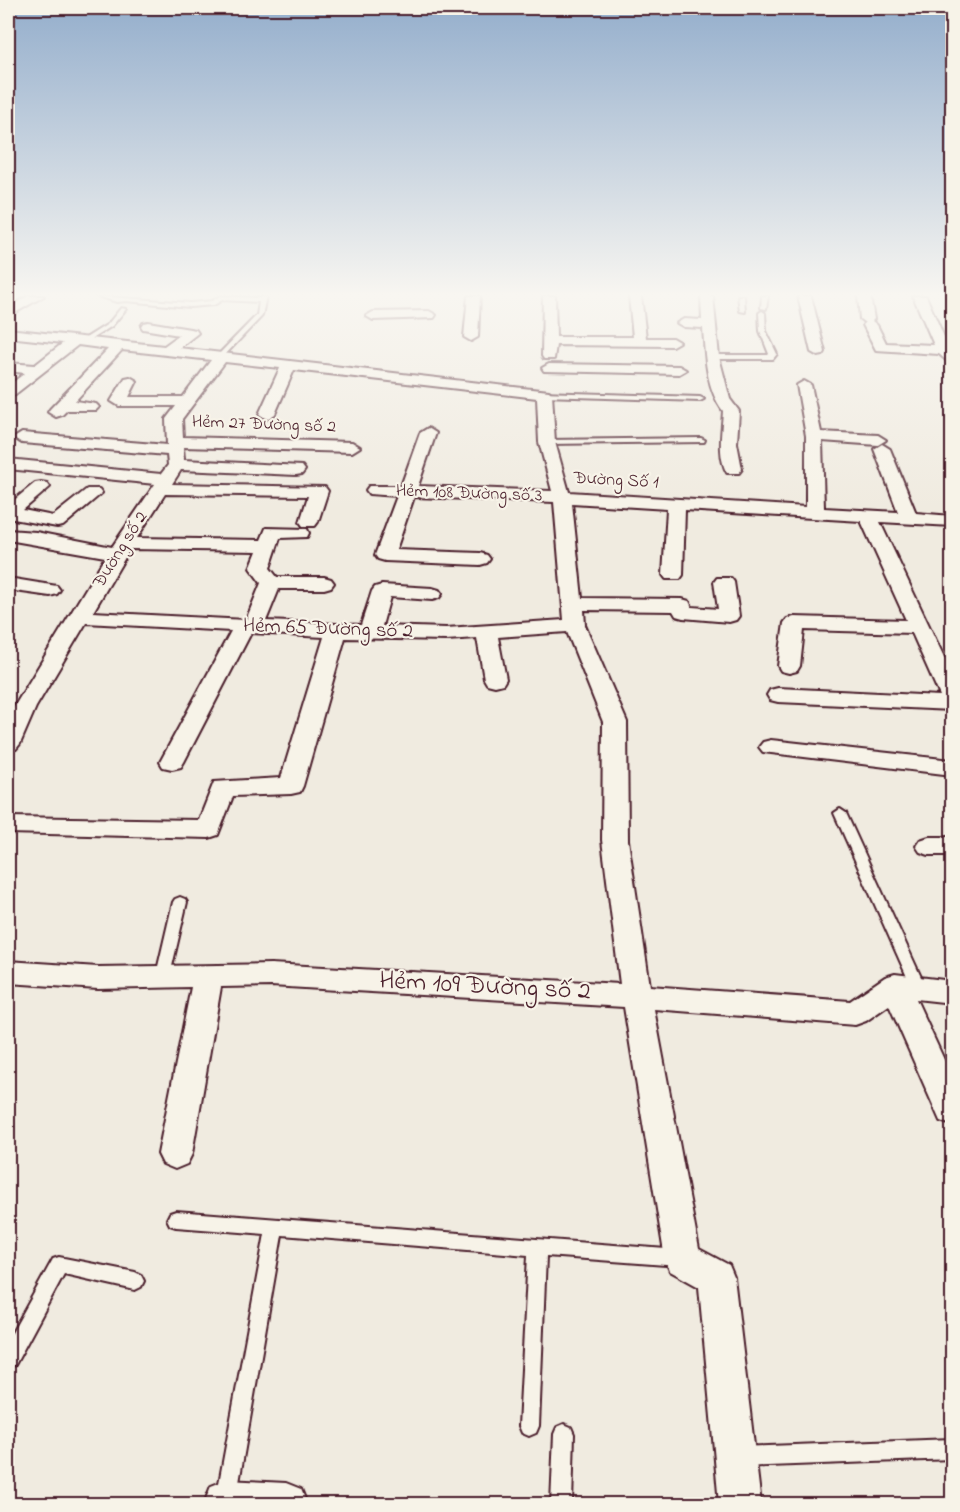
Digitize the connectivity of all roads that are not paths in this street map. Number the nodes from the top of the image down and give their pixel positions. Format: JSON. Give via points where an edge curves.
{"nodes":[{"id":1,"x":8,"y":367,"type":"edge"},
{"id":2,"x":44,"y":367,"type":"edge"},
{"id":3,"x":99,"y":367,"type":"edge"},
{"id":4,"x":214,"y":367,"type":"edge"},
{"id":5,"x":288,"y":367,"type":"edge"},
{"id":6,"x":311,"y":367,"type":"edge"},
{"id":7,"x":714,"y":367,"type":"edge"},
{"id":8,"x":549,"y":368,"type":"joint"},
{"id":9,"x":39,"y":370,"type":"junction"},
{"id":10,"x":679,"y":370,"type":"dead end"},
{"id":11,"x":130,"y":381,"type":"dead end"},
{"id":12,"x":804,"y":385,"type":"dead end"},
{"id":13,"x":8,"y":393,"type":"edge"},
{"id":14,"x":544,"y":394,"type":"junction"},
{"id":15,"x":700,"y":399,"type":"dead end"},
{"id":16,"x":187,"y":402,"type":"junction"},
{"id":17,"x":92,"y":406,"type":"dead end"},
{"id":18,"x":267,"y":414,"type":"dead end"},
{"id":19,"x":284,"y":429,"type":"dead end"},
{"id":20,"x":428,"y":433,"type":"dead end"},
{"id":21,"x":814,"y":436,"type":"junction"},
{"id":22,"x":22,"y":438,"type":"dead end"},
{"id":23,"x":701,"y":440,"type":"dead end"},
{"id":24,"x":547,"y":441,"type":"junction"},
{"id":25,"x":352,"y":447,"type":"dead end"},
{"id":26,"x":171,"y":460,"type":"junction"},
{"id":27,"x":8,"y":464,"type":"edge"},
{"id":28,"x":733,"y":469,"type":"dead end"},
{"id":29,"x":296,"y":470,"type":"dead end"},
{"id":30,"x":41,"y":487,"type":"dead end"},
{"id":31,"x":375,"y":490,"type":"dead end"},
{"id":32,"x":407,"y":491,"type":"junction"},
{"id":33,"x":93,"y":493,"type":"dead end"},
{"id":34,"x":562,"y":497,"type":"junction"},
{"id":35,"x":676,"y":504,"type":"junction"},
{"id":36,"x":815,"y":512,"type":"junction"},
{"id":37,"x":868,"y":516,"type":"junction"},
{"id":38,"x":909,"y":518,"type":"junction"},
{"id":39,"x":952,"y":521,"type":"edge"},
{"id":40,"x":57,"y":522,"type":"junction"},
{"id":41,"x":8,"y":534,"type":"edge"},
{"id":42,"x":36,"y":538,"type":"junction"},
{"id":43,"x":268,"y":546,"type":"junction"},
{"id":44,"x":121,"y":549,"type":"junction"},
{"id":45,"x":480,"y":559,"type":"dead end"},
{"id":46,"x":673,"y":575,"type":"dead end"},
{"id":47,"x":724,"y":582,"type":"dead end"},
{"id":48,"x":271,"y":583,"type":"junction"},
{"id":49,"x":324,"y":583,"type":"dead end"},
{"id":50,"x":8,"y":584,"type":"edge"},
{"id":51,"x":50,"y":590,"type":"dead end"},
{"id":52,"x":432,"y":594,"type":"dead end"},
{"id":53,"x":574,"y":615,"type":"junction"},
{"id":54,"x":80,"y":617,"type":"junction"},
{"id":55,"x":248,"y":626,"type":"junction"},
{"id":56,"x":920,"y":627,"type":"junction"},
{"id":57,"x":336,"y":631,"type":"junction"},
{"id":58,"x":486,"y":631,"type":"junction"},
{"id":59,"x":370,"y":632,"type":"junction"},
{"id":60,"x":789,"y":666,"type":"dead end"},
{"id":61,"x":495,"y":679,"type":"dead end"},
{"id":62,"x":778,"y":695,"type":"dead end"},
{"id":63,"x":952,"y":697,"type":"edge"},
{"id":64,"x":952,"y":703,"type":"edge"},
{"id":65,"x":8,"y":744,"type":"edge"},
{"id":66,"x":771,"y":747,"type":"dead end"},
{"id":67,"x":172,"y":762,"type":"dead end"},
{"id":68,"x":952,"y":768,"type":"edge"},
{"id":69,"x":840,"y":813,"type":"dead end"},
{"id":70,"x":8,"y":825,"type":"edge"},
{"id":71,"x":180,"y":902,"type":"dead end"},
{"id":72,"x":8,"y":972,"type":"edge"},
{"id":73,"x":163,"y":975,"type":"junction"},
{"id":74,"x":208,"y":976,"type":"junction"},
{"id":75,"x":907,"y":987,"type":"junction"},
{"id":76,"x":952,"y":993,"type":"edge"},
{"id":77,"x":637,"y":996,"type":"junction"},
{"id":78,"x":952,"y":1111,"type":"edge"},
{"id":79,"x":175,"y":1154,"type":"dead end"},
{"id":80,"x":176,"y":1219,"type":"dead end"},
{"id":81,"x":275,"y":1227,"type":"junction"},
{"id":82,"x":537,"y":1247,"type":"junction"},
{"id":83,"x":683,"y":1259,"type":"junction"},
{"id":84,"x":135,"y":1281,"type":"dead end"},
{"id":85,"x":8,"y":1358,"type":"edge"},
{"id":86,"x":529,"y":1426,"type":"dead end"},
{"id":87,"x":564,"y":1434,"type":"dead end"},
{"id":88,"x":952,"y":1449,"type":"edge"},
{"id":89,"x":734,"y":1457,"type":"junction"},
{"id":90,"x":225,"y":1503,"type":"edge"},
{"id":91,"x":286,"y":1504,"type":"edge"},
{"id":92,"x":561,"y":1504,"type":"edge"},
{"id":93,"x":740,"y":1504,"type":"edge"}],
"edges":[{"from":1,"to":9,"type":"street"},
{"from":2,"to":9,"type":"street"},
{"from":3,"to":17,"type":"street","via":[[59,409]]},
{"from":4,"to":16,"type":"street","name":"Đường số 2"},
{"from":5,"to":18,"type":"street"},
{"from":6,"to":14,"type":"street"},
{"from":7,"to":28,"type":"street","via":[[722,399],[731,411],[729,442]]},
{"from":8,"to":10,"type":"street"},
{"from":8,"to":14,"type":"street","name":"Đường Số 1"},
{"from":9,"to":13,"type":"street"},
{"from":11,"to":16,"type":"street","via":[[119,401]]},
{"from":12,"to":21,"type":"street"},
{"from":14,"to":15,"type":"lane"},
{"from":14,"to":24,"type":"street","name":"Đường Số 1"},
{"from":16,"to":26,"type":"street","name":"Đường số 2","via":[[174,419]]},
{"from":19,"to":26,"type":"street"},
{"from":20,"to":32,"type":"street"},
{"from":21,"to":36,"type":"street"},
{"from":21,"to":38,"type":"street","via":[[880,445]]},
{"from":22,"to":26,"type":"street"},
{"from":23,"to":24,"type":"lane"},
{"from":24,"to":34,"type":"street","name":"Đường Số 1"},
{"from":25,"to":26,"type":"street","name":"Hẻm 27 Đường số 2"},
{"from":26,"to":27,"type":"street"},
{"from":26,"to":29,"type":"street"},
{"from":26,"to":43,"type":"street","via":[[319,490],[304,527],[273,532]]},
{"from":26,"to":44,"type":"street","name":"Đường số 2"},
{"from":30,"to":40,"type":"street","via":[[8,513]]},
{"from":31,"to":32,"type":"street","name":"Hẻm 108 Đường số 3"},
{"from":32,"to":34,"type":"street","name":"Hẻm 108 Đường số 3"},
{"from":32,"to":45,"type":"street","via":[[385,555]]},
{"from":33,"to":40,"type":"street"},
{"from":34,"to":35,"type":"street","name":"Đường Số 1"},
{"from":34,"to":53,"type":"street"},
{"from":35,"to":36,"type":"street","name":"Đường Số 1"},
{"from":35,"to":46,"type":"street"},
{"from":36,"to":37,"type":"street","name":"Đường Số 1"},
{"from":37,"to":38,"type":"street","name":"Đường Số 1"},
{"from":37,"to":56,"type":"street"},
{"from":38,"to":39,"type":"street","name":"Đường Số 1"},
{"from":40,"to":42,"type":"street"},
{"from":41,"to":42,"type":"street"},
{"from":42,"to":44,"type":"street"},
{"from":43,"to":44,"type":"street"},
{"from":43,"to":48,"type":"street","via":[[260,568]]},
{"from":44,"to":54,"type":"street","name":"Đường số 2"},
{"from":47,"to":53,"type":"street","name":"Hẻm 65 Đường số 2","via":[[729,616],[683,612],[682,605]]},
{"from":48,"to":49,"type":"street"},
{"from":48,"to":55,"type":"street"},
{"from":50,"to":51,"type":"street"},
{"from":52,"to":59,"type":"street","via":[[382,591]]},
{"from":53,"to":58,"type":"street","name":"Hẻm 65 Đường số 2"},
{"from":53,"to":77,"type":"street","via":[[615,722],[615,840]]},
{"from":54,"to":55,"type":"street","name":"Hẻm 65 Đường số 2"},
{"from":54,"to":65,"type":"street","name":"Đường số 2","via":[[25,707]]},
{"from":55,"to":57,"type":"street","name":"Hẻm 65 Đường số 2"},
{"from":55,"to":67,"type":"street"},
{"from":56,"to":60,"type":"street","via":[[794,623]]},
{"from":56,"to":63,"type":"street"},
{"from":57,"to":59,"type":"street","name":"Hẻm 65 Đường số 2"},
{"from":57,"to":70,"type":"street","via":[[291,786],[223,788],[208,829]]},
{"from":58,"to":59,"type":"street","name":"Hẻm 65 Đường số 2"},
{"from":58,"to":61,"type":"street"},
{"from":62,"to":64,"type":"street"},
{"from":66,"to":68,"type":"street"},
{"from":69,"to":75,"type":"lane"},
{"from":71,"to":73,"type":"lane"},
{"from":72,"to":73,"type":"street","name":"Hẻm 109 Đường số 2","via":[[98,978]]},
{"from":73,"to":74,"type":"street","name":"Hẻm 109 Đường số 2"},
{"from":74,"to":77,"type":"street","name":"Hẻm 109 Đường số 2","via":[[271,975]]},
{"from":74,"to":79,"type":"street"},
{"from":75,"to":76,"type":"street"},
{"from":75,"to":77,"type":"street","name":"Hẻm 109 Đường số 2","via":[[855,1013]]},
{"from":75,"to":78,"type":"street"},
{"from":77,"to":83,"type":"street"},
{"from":80,"to":81,"type":"lane"},
{"from":81,"to":82,"type":"lane"},
{"from":81,"to":90,"type":"lane"},
{"from":82,"to":83,"type":"lane"},
{"from":82,"to":86,"type":"lane"},
{"from":83,"to":89,"type":"street","via":[[716,1277]]},
{"from":84,"to":85,"type":"lane","via":[[59,1265]]},
{"from":87,"to":92,"type":"lane"},
{"from":88,"to":89,"type":"lane"},
{"from":89,"to":93,"type":"street"},
{"from":90,"to":91,"type":"street"}]}
